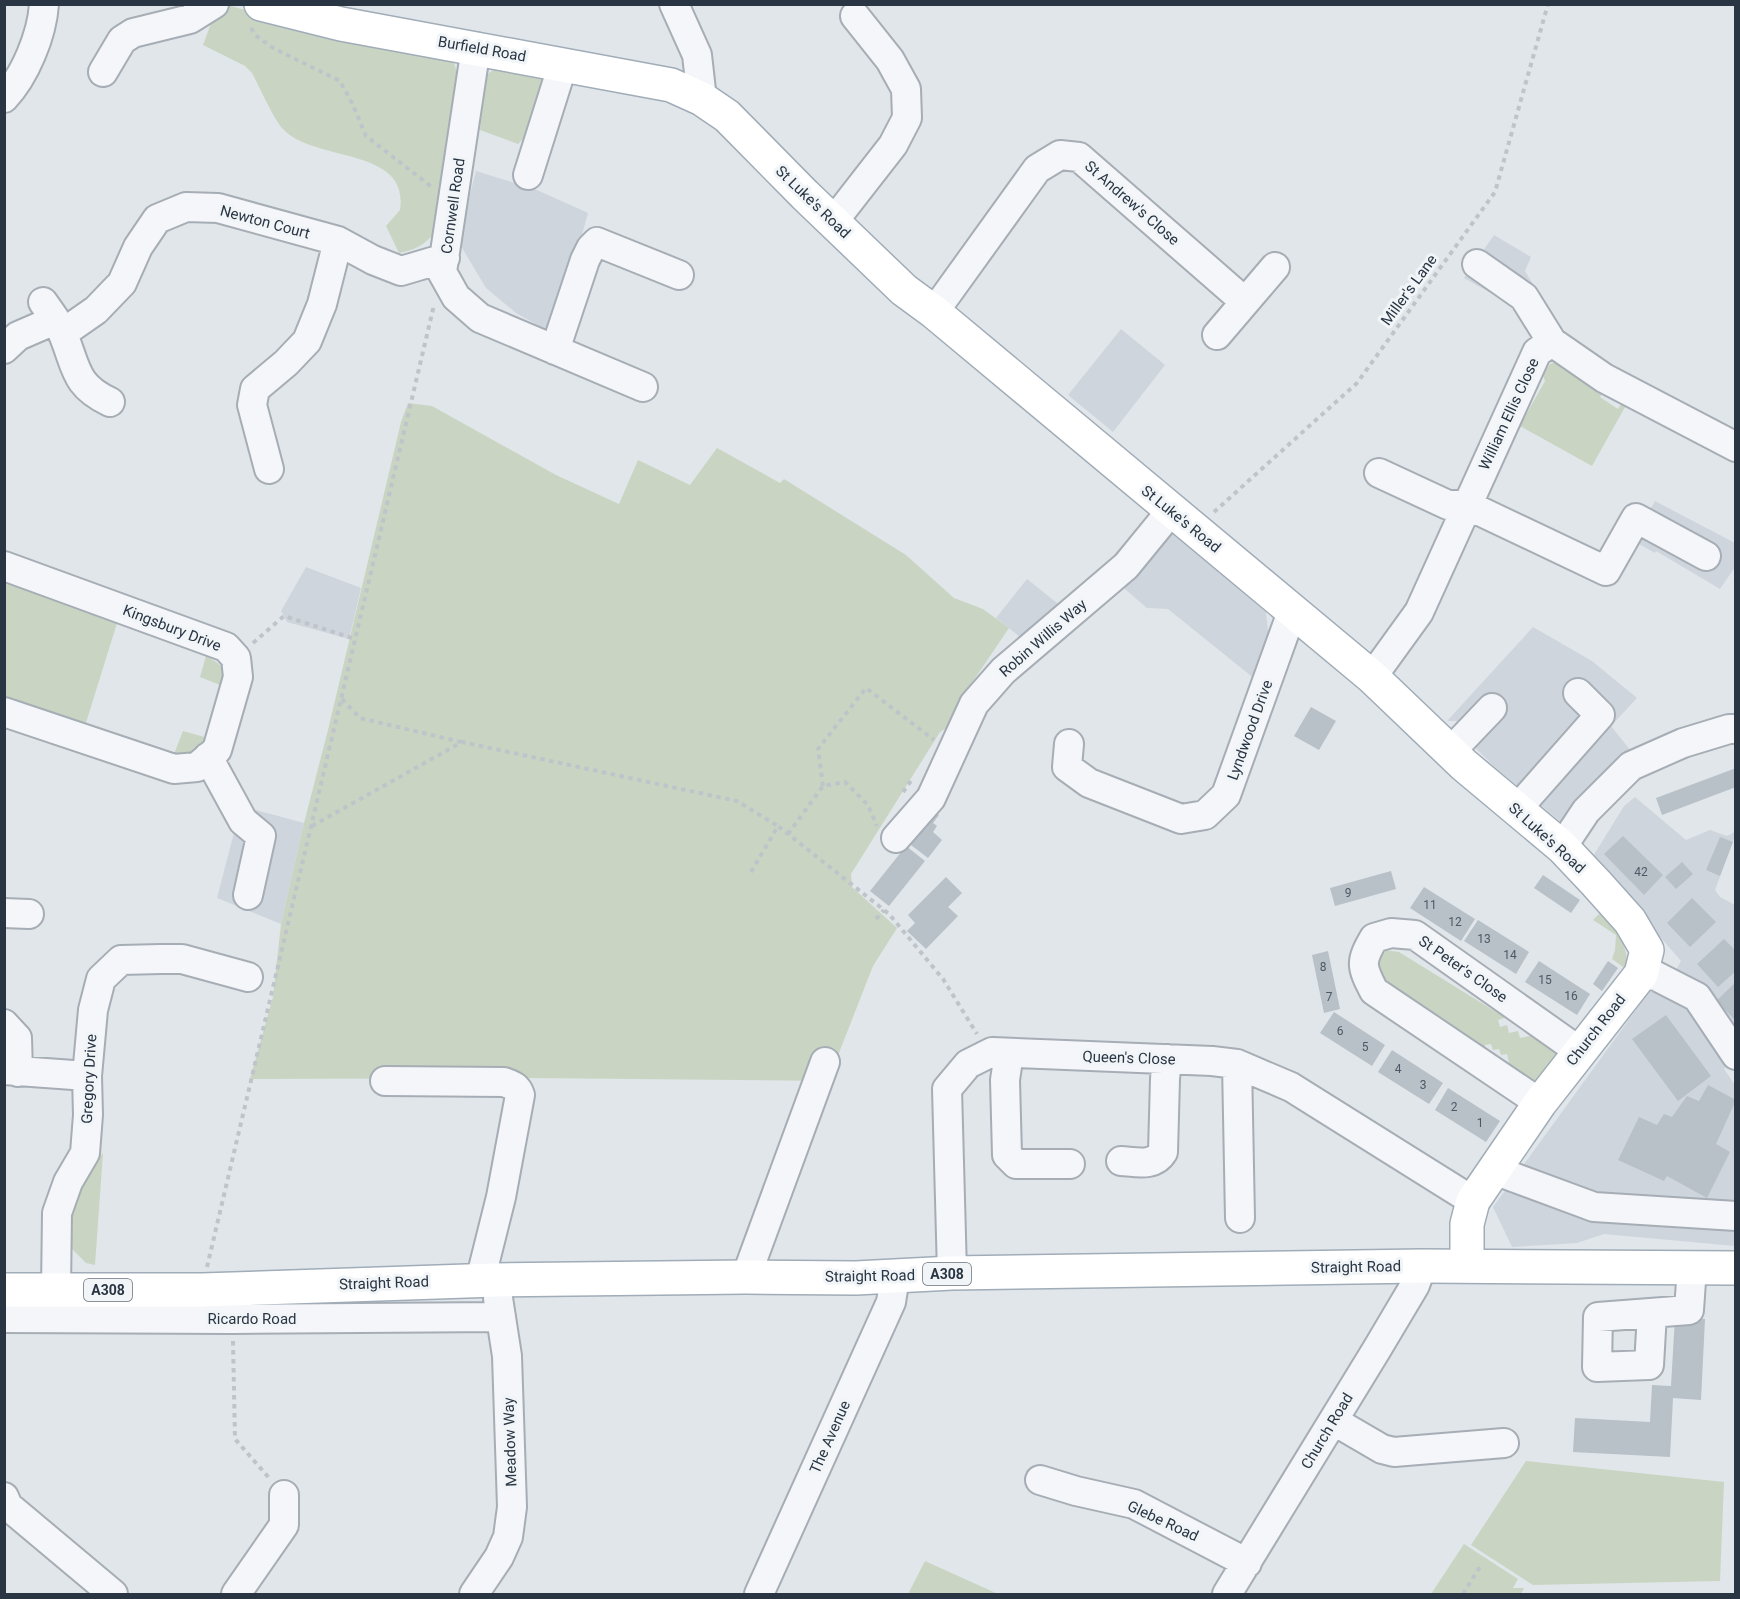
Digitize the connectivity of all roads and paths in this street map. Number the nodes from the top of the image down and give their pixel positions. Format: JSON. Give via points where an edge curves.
{"nodes":[{"id":1,"x":44,"y":4,"type":"edge"},
{"id":2,"x":214,"y":4,"type":"edge"},
{"id":3,"x":674,"y":4,"type":"edge"},
{"id":4,"x":1548,"y":4,"type":"edge"},
{"id":5,"x":321,"y":11,"type":"edge"},
{"id":6,"x":255,"y":15,"type":"edge"},
{"id":7,"x":855,"y":16,"type":"dead end"},
{"id":8,"x":476,"y":47,"type":"junction"},
{"id":9,"x":563,"y":64,"type":"junction"},
{"id":10,"x":103,"y":72,"type":"dead end"},
{"id":11,"x":4,"y":98,"type":"edge"},
{"id":12,"x":702,"y":99,"type":"junction"},
{"id":13,"x":528,"y":175,"type":"dead end"},
{"id":14,"x":453,"y":207,"type":"junction"},
{"id":15,"x":833,"y":222,"type":"junction"},
{"id":16,"x":338,"y":241,"type":"junction"},
{"id":17,"x":1477,"y":264,"type":"dead end"},
{"id":18,"x":444,"y":265,"type":"junction"},
{"id":19,"x":1275,"y":267,"type":"dead end"},
{"id":20,"x":679,"y":275,"type":"dead end"},
{"id":21,"x":1244,"y":301,"type":"junction"},
{"id":22,"x":934,"y":312,"type":"junction"},
{"id":23,"x":54,"y":318,"type":"junction"},
{"id":24,"x":1217,"y":335,"type":"dead end"},
{"id":25,"x":1552,"y":342,"type":"junction"},
{"id":26,"x":5,"y":347,"type":"edge"},
{"id":27,"x":555,"y":350,"type":"junction"},
{"id":28,"x":643,"y":387,"type":"dead end"},
{"id":29,"x":110,"y":402,"type":"dead end"},
{"id":30,"x":1736,"y":447,"type":"edge"},
{"id":31,"x":269,"y":469,"type":"dead end"},
{"id":32,"x":1379,"y":473,"type":"dead end"},
{"id":33,"x":1467,"y":505,"type":"junction"},
{"id":34,"x":1183,"y":520,"type":"junction"},
{"id":35,"x":1706,"y":556,"type":"dead end"},
{"id":36,"x":4,"y":566,"type":"edge"},
{"id":37,"x":1293,"y":609,"type":"junction"},
{"id":38,"x":356,"y":639,"type":"junction"},
{"id":39,"x":237,"y":658,"type":"junction"},
{"id":40,"x":1372,"y":677,"type":"junction"},
{"id":41,"x":1578,"y":693,"type":"dead end"},
{"id":42,"x":342,"y":699,"type":"junction"},
{"id":43,"x":1492,"y":708,"type":"dead end"},
{"id":44,"x":4,"y":712,"type":"edge"},
{"id":45,"x":1736,"y":729,"type":"edge"},
{"id":46,"x":462,"y":742,"type":"junction"},
{"id":47,"x":937,"y":742,"type":"dead end"},
{"id":48,"x":1069,"y":744,"type":"dead end"},
{"id":49,"x":1450,"y":752,"type":"junction"},
{"id":50,"x":208,"y":757,"type":"junction"},
{"id":51,"x":823,"y":786,"type":"junction"},
{"id":52,"x":1516,"y":809,"type":"junction"},
{"id":53,"x":311,"y":826,"type":"junction"},
{"id":54,"x":778,"y":826,"type":"junction"},
{"id":55,"x":788,"y":834,"type":"junction"},
{"id":56,"x":896,"y":838,"type":"joint"},
{"id":57,"x":1562,"y":847,"type":"junction"},
{"id":58,"x":751,"y":872,"type":"dead end"},
{"id":59,"x":248,"y":894,"type":"dead end"},
{"id":60,"x":884,"y":910,"type":"junction"},
{"id":61,"x":876,"y":919,"type":"dead end"},
{"id":62,"x":1644,"y":962,"type":"junction"},
{"id":63,"x":248,"y":978,"type":"dead end"},
{"id":64,"x":4,"y":1024,"type":"edge"},
{"id":65,"x":1579,"y":1051,"type":"junction"},
{"id":66,"x":999,"y":1053,"type":"junction"},
{"id":67,"x":1736,"y":1055,"type":"edge"},
{"id":68,"x":1167,"y":1059,"type":"junction"},
{"id":69,"x":825,"y":1062,"type":"dead end"},
{"id":70,"x":1237,"y":1064,"type":"junction"},
{"id":71,"x":11,"y":1071,"type":"edge"},
{"id":72,"x":87,"y":1076,"type":"junction"},
{"id":73,"x":385,"y":1080,"type":"dead end"},
{"id":74,"x":1540,"y":1103,"type":"junction"},
{"id":75,"x":1121,"y":1161,"type":"dead end"},
{"id":76,"x":1070,"y":1164,"type":"dead end"},
{"id":77,"x":1494,"y":1170,"type":"junction"},
{"id":78,"x":1473,"y":1201,"type":"junction"},
{"id":79,"x":1736,"y":1216,"type":"edge"},
{"id":80,"x":1240,"y":1218,"type":"dead end"},
{"id":81,"x":1422,"y":1266,"type":"junction"},
{"id":82,"x":1467,"y":1266,"type":"junction"},
{"id":83,"x":1692,"y":1267,"type":"junction"},
{"id":84,"x":1736,"y":1268,"type":"edge"},
{"id":85,"x":952,"y":1273,"type":"junction"},
{"id":86,"x":746,"y":1277,"type":"junction"},
{"id":87,"x":895,"y":1277,"type":"junction"},
{"id":88,"x":488,"y":1280,"type":"junction"},
{"id":89,"x":4,"y":1290,"type":"edge"},
{"id":90,"x":56,"y":1290,"type":"junction"},
{"id":91,"x":202,"y":1290,"type":"junction"},
{"id":92,"x":1652,"y":1313,"type":"dead end"},
{"id":93,"x":500,"y":1317,"type":"junction"},
{"id":94,"x":4,"y":1318,"type":"edge"},
{"id":95,"x":233,"y":1319,"type":"junction"},
{"id":96,"x":1334,"y":1420,"type":"junction"},
{"id":97,"x":1504,"y":1443,"type":"dead end"},
{"id":98,"x":1041,"y":1480,"type":"dead end"},
{"id":99,"x":284,"y":1495,"type":"joint"},
{"id":100,"x":6,"y":1504,"type":"edge"},
{"id":101,"x":1247,"y":1563,"type":"junction"},
{"id":102,"x":1481,"y":1565,"type":"dead end"},
{"id":103,"x":113,"y":1594,"type":"edge"},
{"id":104,"x":236,"y":1594,"type":"edge"},
{"id":105,"x":474,"y":1594,"type":"edge"},
{"id":106,"x":759,"y":1594,"type":"edge"},
{"id":107,"x":1227,"y":1594,"type":"edge"},
{"id":108,"x":1463,"y":1594,"type":"edge"}],
"edges":[{"from":1,"to":11,"type":"street","via":[[40,29],[25,67]]},
{"from":2,"to":10,"type":"street","via":[[190,19],[134,33],[122,40]]},
{"from":3,"to":12,"type":"street","via":[[697,55]]},
{"from":4,"to":34,"type":"path","name":"Miller's Lane","via":[[1495,192],[1357,383]]},
{"from":5,"to":6,"type":"main road","name":"Burfield Road"},
{"from":5,"to":8,"type":"main road","name":"Burfield Road","via":[[341,24]]},
{"from":6,"to":14,"type":"path","via":[[255,35],[340,81],[366,136]]},
{"from":7,"to":15,"type":"street","via":[[890,60],[906,89],[907,118],[893,145]]},
{"from":8,"to":9,"type":"main road","name":"Burfield Road"},
{"from":8,"to":14,"type":"street","name":"Cornwell Road"},
{"from":9,"to":12,"type":"main road","name":"Burfield Road","via":[[671,85]]},
{"from":9,"to":13,"type":"street"},
{"from":12,"to":15,"type":"main road","name":"St Luke's Road","via":[[727,116]]},
{"from":14,"to":18,"type":"street","name":"Cornwell Road"},
{"from":15,"to":22,"type":"main road","name":"St Luke's Road","via":[[904,290]]},
{"from":16,"to":18,"type":"street","name":"Newton Court","via":[[401,270]]},
{"from":16,"to":23,"type":"street","name":"Newton Court","via":[[218,208],[186,207],[157,219],[138,247],[122,283],[96,310]]},
{"from":16,"to":31,"type":"street","via":[[322,304],[307,341],[255,389],[252,405]]},
{"from":17,"to":25,"type":"street","via":[[1524,297]]},
{"from":18,"to":27,"type":"street","name":"Cornwell Road","via":[[456,297],[480,318]]},
{"from":18,"to":38,"type":"path"},
{"from":19,"to":21,"type":"street"},
{"from":20,"to":27,"type":"street","via":[[597,242],[585,260]]},
{"from":21,"to":22,"type":"street","name":"St Andrew's Close","via":[[1079,157],[1060,155],[1036,169]]},
{"from":21,"to":24,"type":"street"},
{"from":22,"to":34,"type":"main road","name":"St Luke's Road"},
{"from":23,"to":26,"type":"street","name":"Newton Court"},
{"from":23,"to":29,"type":"street","via":[[86,388]]},
{"from":25,"to":30,"type":"street","name":"William Ellis Close","via":[[1604,378]]},
{"from":25,"to":33,"type":"street","name":"William Ellis Close","via":[[1537,352]]},
{"from":27,"to":28,"type":"street","name":"Cornwell Road"},
{"from":32,"to":33,"type":"street","via":[[1448,504]]},
{"from":33,"to":35,"type":"street","via":[[1606,572],[1636,518]]},
{"from":33,"to":40,"type":"street","name":"William Ellis Close","via":[[1419,612]]},
{"from":34,"to":37,"type":"main road","name":"St Luke's Road"},
{"from":34,"to":56,"type":"street","name":"Robin Willis Way","via":[[1003,671],[974,704],[931,798]]},
{"from":36,"to":39,"type":"street","name":"Kingsbury Drive","via":[[226,647]]},
{"from":37,"to":40,"type":"main road","name":"St Luke's Road"},
{"from":37,"to":48,"type":"street","name":"Lyndwood Drive","via":[[1226,795],[1205,815],[1181,819],[1089,783],[1068,767]]},
{"from":38,"to":39,"type":"path","via":[[284,615]]},
{"from":38,"to":42,"type":"path"},
{"from":39,"to":50,"type":"street","name":"Kingsbury Drive","via":[[238,677],[217,750]]},
{"from":40,"to":49,"type":"main road","name":"St Luke's Road"},
{"from":41,"to":52,"type":"street","via":[[1600,715]]},
{"from":42,"to":46,"type":"path","via":[[360,718]]},
{"from":42,"to":53,"type":"path"},
{"from":43,"to":49,"type":"street"},
{"from":44,"to":50,"type":"street","via":[[174,769],[197,767]]},
{"from":45,"to":57,"type":"street","via":[[1683,743],[1631,766],[1586,811]]},
{"from":46,"to":53,"type":"path"},
{"from":46,"to":54,"type":"path","via":[[737,801]]},
{"from":47,"to":51,"type":"path","via":[[866,688],[818,749]]},
{"from":49,"to":52,"type":"main road","name":"St Luke's Road"},
{"from":50,"to":59,"type":"street","via":[[243,821],[261,836]]},
{"from":51,"to":55,"type":"path"},
{"from":51,"to":56,"type":"path","via":[[845,782],[868,805],[876,825]]},
{"from":52,"to":57,"type":"main road","name":"St Luke's Road"},
{"from":53,"to":91,"type":"path"},
{"from":54,"to":55,"type":"path"},
{"from":54,"to":58,"type":"path"},
{"from":55,"to":60,"type":"path"},
{"from":57,"to":62,"type":"main road","name":"St Luke's Road","via":[[1630,921]]},
{"from":60,"to":61,"type":"path"},
{"from":60,"to":66,"type":"path","via":[[944,979]]},
{"from":62,"to":65,"type":"main road","name":"Church Road"},
{"from":62,"to":67,"type":"street","via":[[1656,976],[1697,997]]},
{"from":63,"to":72,"type":"street","name":"Gregory Drive","via":[[191,954],[121,960],[101,979],[93,1010]]},
{"from":64,"to":71,"type":"street","via":[[17,1038]]},
{"from":65,"to":74,"type":"main road","name":"Church Road"},
{"from":65,"to":74,"type":"street","name":"St Peter's Close","via":[[1414,935],[1391,933],[1374,938],[1364,956],[1365,974],[1374,991]]},
{"from":66,"to":68,"type":"street","name":"Queen's Close"},
{"from":66,"to":76,"type":"street","via":[[1005,1080],[1007,1155],[1016,1164]]},
{"from":66,"to":85,"type":"street","via":[[968,1064],[947,1089]]},
{"from":68,"to":70,"type":"street","name":"Queen's Close"},
{"from":68,"to":75,"type":"street","via":[[1163,1152],[1151,1162]]},
{"from":69,"to":86,"type":"street"},
{"from":70,"to":78,"type":"street","name":"Queen's Close","via":[[1291,1087]]},
{"from":70,"to":80,"type":"street"},
{"from":71,"to":72,"type":"street"},
{"from":72,"to":90,"type":"street","name":"Gregory Drive","via":[[85,1153],[68,1182],[57,1213]]},
{"from":73,"to":88,"type":"street","via":[[504,1082],[518,1089]]},
{"from":74,"to":77,"type":"main road","name":"Church Road"},
{"from":77,"to":78,"type":"main road","name":"Church Road"},
{"from":77,"to":79,"type":"street","via":[[1594,1207]]},
{"from":78,"to":82,"type":"main road","name":"Church Road","via":[[1467,1224]]},
{"from":81,"to":82,"type":"main road","name":"Straight Road","number":"A308"},
{"from":81,"to":85,"type":"main road","name":"Straight Road","number":"A308"},
{"from":81,"to":96,"type":"street","name":"Church Road","via":[[1415,1285]]},
{"from":82,"to":83,"type":"main road","name":"Straight Road","number":"A308"},
{"from":83,"to":84,"type":"main road","name":"Straight Road","number":"A308"},
{"from":83,"to":92,"type":"street","via":[[1689,1310]]},
{"from":85,"to":87,"type":"main road","name":"Straight Road","number":"A308"},
{"from":86,"to":87,"type":"main road","name":"Straight Road","number":"A308"},
{"from":86,"to":88,"type":"main road","name":"Straight Road","number":"A308"},
{"from":87,"to":106,"type":"street","name":"The Avenue","via":[[891,1302]]},
{"from":88,"to":91,"type":"main road","name":"Straight Road","number":"A308"},
{"from":88,"to":93,"type":"street","name":"Meadow Way"},
{"from":89,"to":90,"type":"main road","name":"Straight Road","number":"A308"},
{"from":90,"to":91,"type":"main road","name":"Straight Road","number":"A308"},
{"from":93,"to":95,"type":"street","name":"Ricardo Road"},
{"from":93,"to":105,"type":"street","name":"Meadow Way","via":[[507,1356],[512,1507],[508,1537]]},
{"from":94,"to":95,"type":"street","name":"Ricardo Road"},
{"from":95,"to":99,"type":"path","via":[[235,1439]]},
{"from":96,"to":97,"type":"street","via":[[1394,1452]]},
{"from":96,"to":101,"type":"street","name":"Church Road"},
{"from":98,"to":101,"type":"street","name":"Glebe Road","via":[[1134,1504]]},
{"from":99,"to":104,"type":"street","via":[[285,1525]]},
{"from":100,"to":103,"type":"street"},
{"from":101,"to":107,"type":"street","name":"Church Road"},
{"from":102,"to":108,"type":"path"}]}
